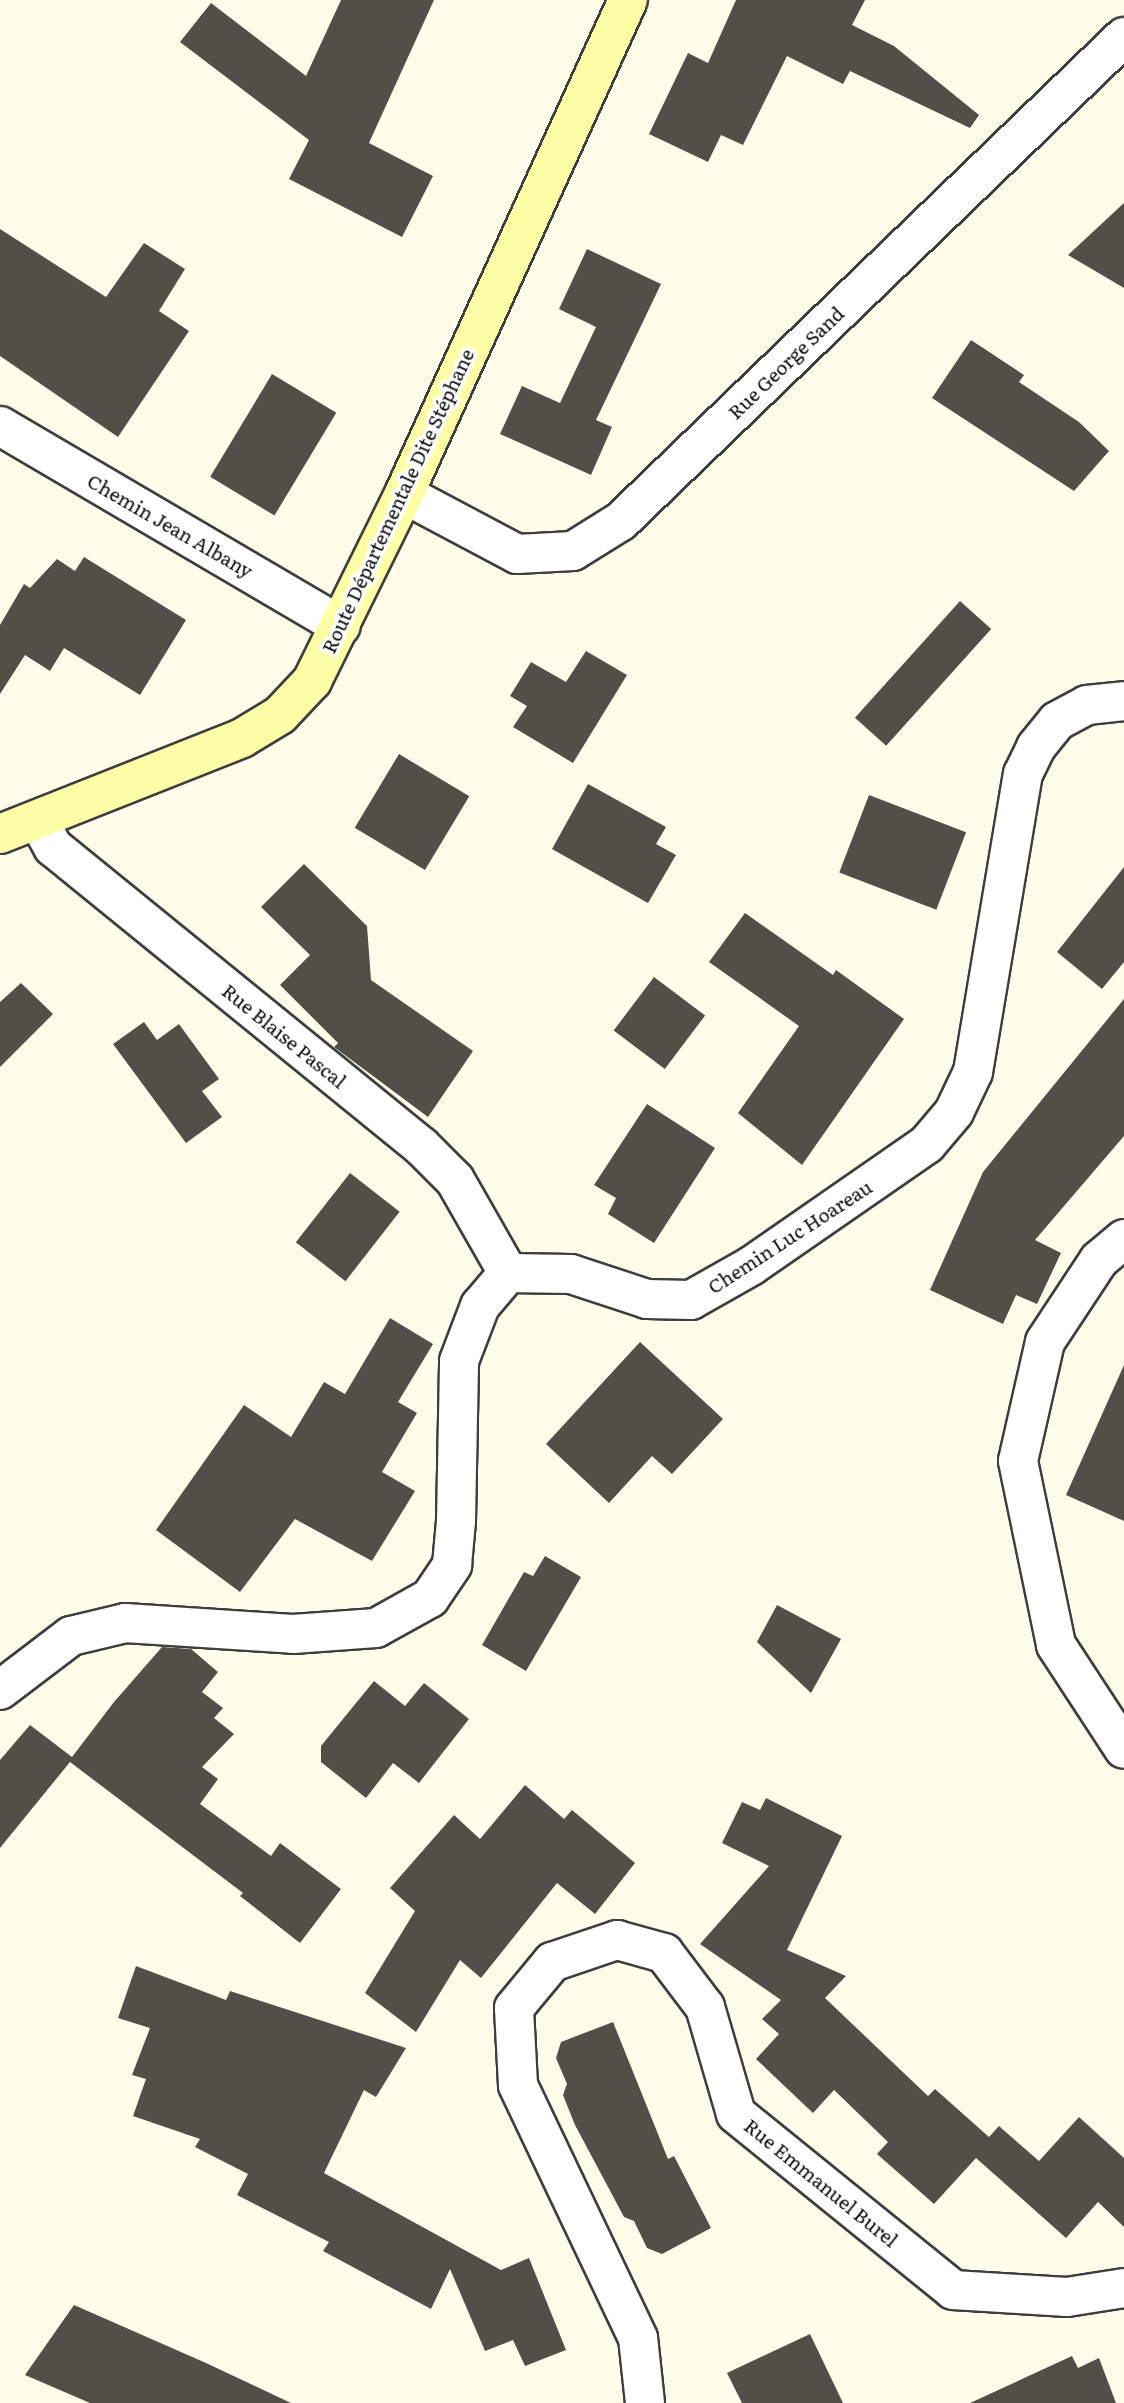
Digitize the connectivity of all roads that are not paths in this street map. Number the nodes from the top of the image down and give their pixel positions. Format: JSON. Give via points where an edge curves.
{"nodes":[{"id":1,"x":628,"y":0,"type":"edge"},
{"id":2,"x":1124,"y":37,"type":"edge"},
{"id":3,"x":0,"y":426,"type":"edge"},
{"id":4,"x":404,"y":494,"type":"junction"},
{"id":5,"x":341,"y":626,"type":"junction"},
{"id":6,"x":1124,"y":701,"type":"edge"},
{"id":7,"x":38,"y":820,"type":"junction"},
{"id":8,"x":0,"y":834,"type":"edge"},
{"id":9,"x":1124,"y":1239,"type":"edge"},
{"id":10,"x":508,"y":1273,"type":"junction"},
{"id":11,"x":0,"y":1690,"type":"edge"},
{"id":12,"x":1124,"y":1749,"type":"edge"},
{"id":13,"x":1124,"y":2288,"type":"edge"},
{"id":14,"x":645,"y":2403,"type":"edge"}],
"edges":[{"from":1,"to":4,"type":"main road","name":"Route Départementale Dite Stéphane"},
{"from":2,"to":4,"type":"street","name":"Rue George Sand","via":[[621,521],[573,551],[517,554]]},
{"from":3,"to":5,"type":"street","name":"Chemin Jean Albany"},
{"from":4,"to":5,"type":"main road","name":"Route Départementale Dite Stéphane"},
{"from":5,"to":7,"type":"main road","name":"Route Départementale Dite Stéphane","via":[[312,681],[280,715],[242,738]]},
{"from":6,"to":10,"type":"street","name":"Chemin Luc Hoareau","via":[[1087,705],[1057,721],[1036,747],[1023,774],[973,1072],[954,1112],[927,1144],[751,1266],[691,1300],[647,1300],[571,1273]]},
{"from":7,"to":8,"type":"main road","name":"Route Départementale Dite Stéphane"},
{"from":7,"to":10,"type":"street","name":"Rue Blaise Pascal","via":[[53,847],[421,1146],[454,1180]]},
{"from":9,"to":12,"type":"street","via":[[1099,1260],[1045,1342],[1018,1461],[1056,1645]]},
{"from":10,"to":11,"type":"street","via":[[481,1306],[459,1361],[452,1566],[430,1598],[376,1628],[293,1634],[125,1623],[71,1636]]},
{"from":13,"to":14,"type":"street","name":"Rue Emmanuel Burel","via":[[1067,2297],[953,2290],[736,2114],[705,2007],[664,1953],[617,1940],[552,1962],[514,2008],[516,2059],[518,2085],[638,2338]]}]}
